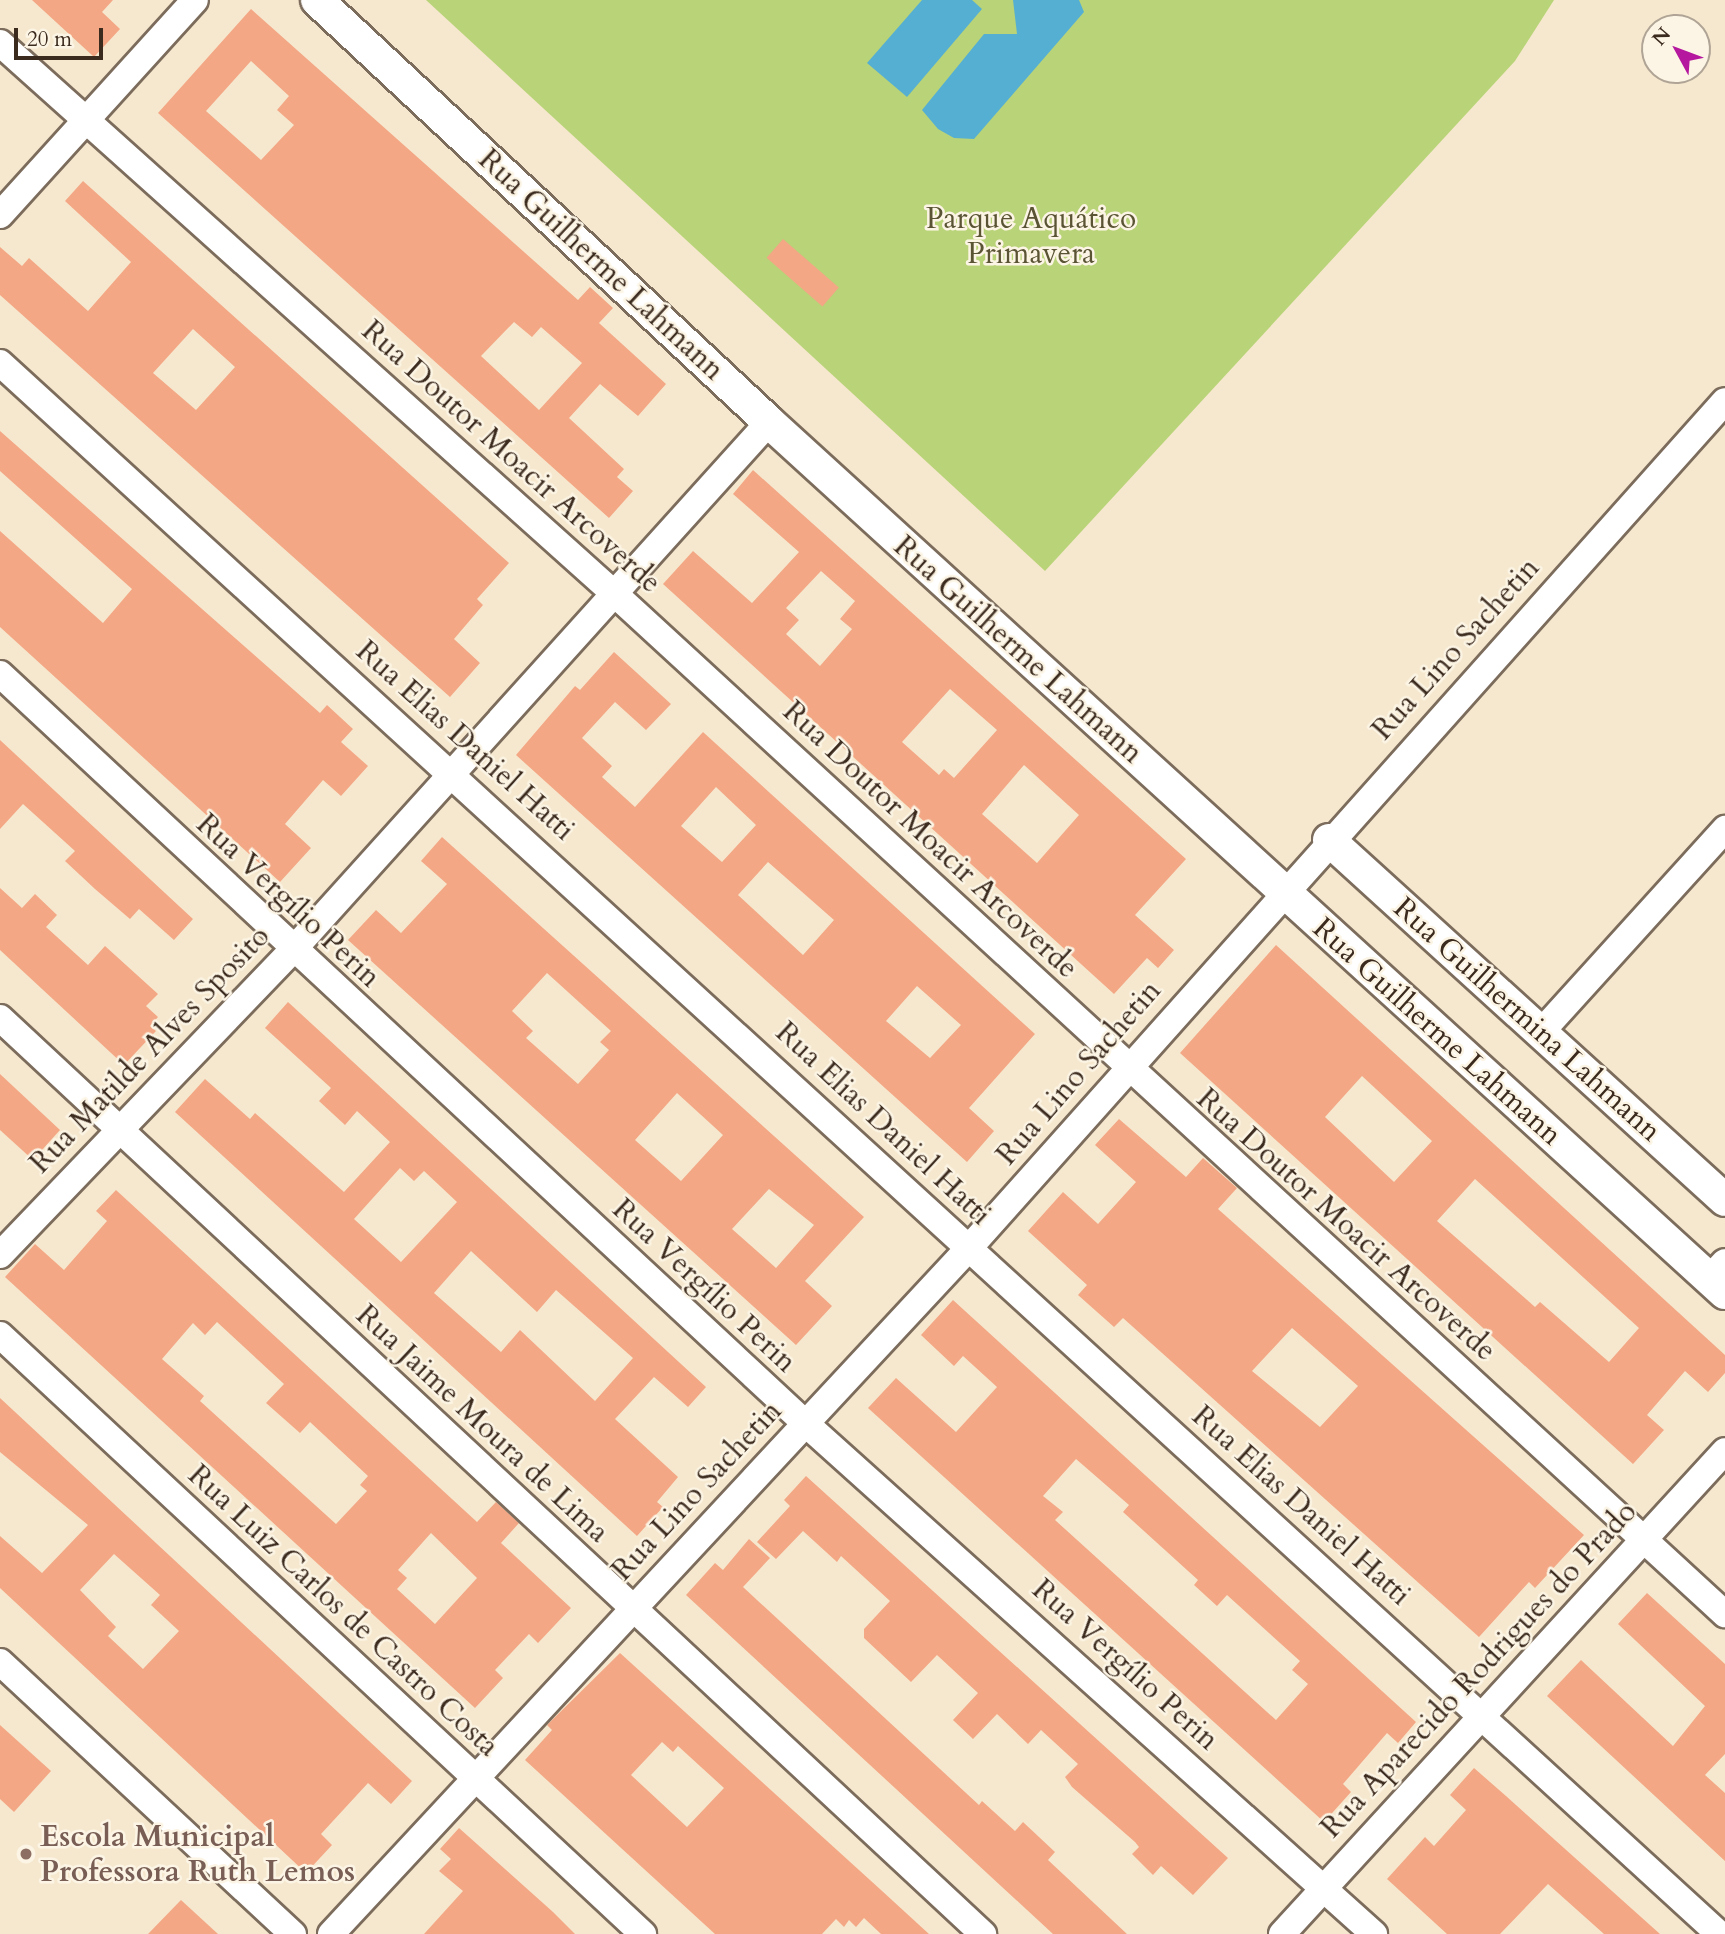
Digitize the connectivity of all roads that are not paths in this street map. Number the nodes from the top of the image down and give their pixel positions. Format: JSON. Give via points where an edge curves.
{"nodes":[{"id":1,"x":195,"y":0,"type":"edge"},
{"id":2,"x":329,"y":4,"type":"edge"},
{"id":3,"x":0,"y":43,"type":"edge"},
{"id":4,"x":85,"y":120,"type":"junction"},
{"id":5,"x":0,"y":215,"type":"edge"},
{"id":6,"x":0,"y":363,"type":"edge"},
{"id":7,"x":1725,"y":401,"type":"edge"},
{"id":8,"x":769,"y":422,"type":"junction"},
{"id":9,"x":617,"y":596,"type":"junction"},
{"id":10,"x":0,"y":674,"type":"edge"},
{"id":11,"x":451,"y":773,"type":"junction"},
{"id":12,"x":1725,"y":829,"type":"edge"},
{"id":13,"x":1329,"y":840,"type":"junction"},
{"id":14,"x":1283,"y":892,"type":"junction"},
{"id":15,"x":292,"y":951,"type":"junction"},
{"id":16,"x":0,"y":1018,"type":"edge"},
{"id":17,"x":1542,"y":1031,"type":"junction"},
{"id":18,"x":1126,"y":1068,"type":"junction"},
{"id":19,"x":121,"y":1130,"type":"junction"},
{"id":20,"x":1725,"y":1200,"type":"edge"},
{"id":21,"x":969,"y":1248,"type":"junction"},
{"id":22,"x":0,"y":1255,"type":"edge"},
{"id":23,"x":1720,"y":1278,"type":"edge"},
{"id":24,"x":0,"y":1335,"type":"edge"},
{"id":25,"x":804,"y":1423,"type":"junction"},
{"id":26,"x":1725,"y":1451,"type":"edge"},
{"id":27,"x":1644,"y":1542,"type":"junction"},
{"id":28,"x":631,"y":1611,"type":"junction"},
{"id":29,"x":1725,"y":1614,"type":"edge"},
{"id":30,"x":0,"y":1661,"type":"edge"},
{"id":31,"x":1483,"y":1717,"type":"junction"},
{"id":32,"x":475,"y":1780,"type":"junction"},
{"id":33,"x":1324,"y":1888,"type":"junction"},
{"id":34,"x":293,"y":1934,"type":"edge"},
{"id":35,"x":331,"y":1934,"type":"edge"},
{"id":36,"x":643,"y":1934,"type":"edge"},
{"id":37,"x":983,"y":1934,"type":"edge"},
{"id":38,"x":1282,"y":1934,"type":"edge"},
{"id":39,"x":1374,"y":1934,"type":"edge"},
{"id":40,"x":1719,"y":1934,"type":"edge"}],
"edges":[{"from":1,"to":4,"type":"street"},
{"from":2,"to":8,"type":"street","name":"Rua Guilherme Lahmann"},
{"from":3,"to":4,"type":"street","name":"Rua Doutor Moacir Arcoverde"},
{"from":4,"to":5,"type":"street"},
{"from":4,"to":9,"type":"street","name":"Rua Doutor Moacir Arcoverde"},
{"from":6,"to":11,"type":"street","name":"Rua Elias Daniel Hatti"},
{"from":7,"to":13,"type":"street","name":"Rua Lino Sachetin"},
{"from":8,"to":9,"type":"street","name":"Rua Matilde Alves Sposito"},
{"from":8,"to":14,"type":"street","name":"Rua Guilherme Lahmann"},
{"from":9,"to":11,"type":"street","name":"Rua Matilde Alves Sposito"},
{"from":9,"to":18,"type":"street","name":"Rua Doutor Moacir Arcoverde"},
{"from":10,"to":15,"type":"street","name":"Rua Vergílio Perin"},
{"from":11,"to":15,"type":"street","name":"Rua Matilde Alves Sposito"},
{"from":11,"to":21,"type":"street","name":"Rua Elias Daniel Hatti"},
{"from":12,"to":17,"type":"street"},
{"from":13,"to":14,"type":"street","name":"Rua Lino Sachetin"},
{"from":13,"to":17,"type":"street","name":"Rua Guilhermina Lahmann"},
{"from":14,"to":18,"type":"street","name":"Rua Lino Sachetin"},
{"from":14,"to":23,"type":"street","name":"Rua Guilherme Lahmann"},
{"from":15,"to":19,"type":"street","name":"Rua Matilde Alves Sposito"},
{"from":15,"to":25,"type":"street","name":"Rua Vergílio Perin"},
{"from":16,"to":19,"type":"street","name":"Rua Jaime Moura de Lima"},
{"from":17,"to":20,"type":"street","name":"Rua Guilhermina Lahmann"},
{"from":18,"to":21,"type":"street","name":"Rua Lino Sachetin"},
{"from":18,"to":27,"type":"street","name":"Rua Doutor Moacir Arcoverde"},
{"from":19,"to":22,"type":"street","name":"Rua Matilde Alves Sposito"},
{"from":19,"to":28,"type":"street","name":"Rua Jaime Moura de Lima"},
{"from":21,"to":25,"type":"street","name":"Rua Lino Sachetin"},
{"from":21,"to":31,"type":"street","name":"Rua Elias Daniel Hatti"},
{"from":24,"to":32,"type":"street","name":"Rua Luiz Carlos de Castro Costa"},
{"from":25,"to":28,"type":"street","name":"Rua Lino Sachetin"},
{"from":25,"to":33,"type":"street","name":"Rua Vergílio Perin"},
{"from":26,"to":27,"type":"street","name":"Rua Aparecido Rodrigues do Prado"},
{"from":27,"to":29,"type":"street","name":"Rua Doutor Moacir Arcoverde"},
{"from":27,"to":31,"type":"street","name":"Rua Aparecido Rodrigues do Prado"},
{"from":28,"to":32,"type":"street","name":"Rua Lino Sachetin"},
{"from":28,"to":37,"type":"street","name":"Rua Jaime Moura de Lima"},
{"from":30,"to":34,"type":"street"},
{"from":31,"to":33,"type":"street","name":"Rua Aparecido Rodrigues do Prado"},
{"from":31,"to":40,"type":"street","name":"Rua Elias Daniel Hatti"},
{"from":32,"to":35,"type":"street","name":"Rua Lino Sachetin"},
{"from":32,"to":36,"type":"street","name":"Rua Luiz Carlos de Castro Costa"},
{"from":33,"to":38,"type":"street","name":"Rua Aparecido Rodrigues do Prado"},
{"from":33,"to":39,"type":"street","name":"Rua Vergílio Perin"}]}
